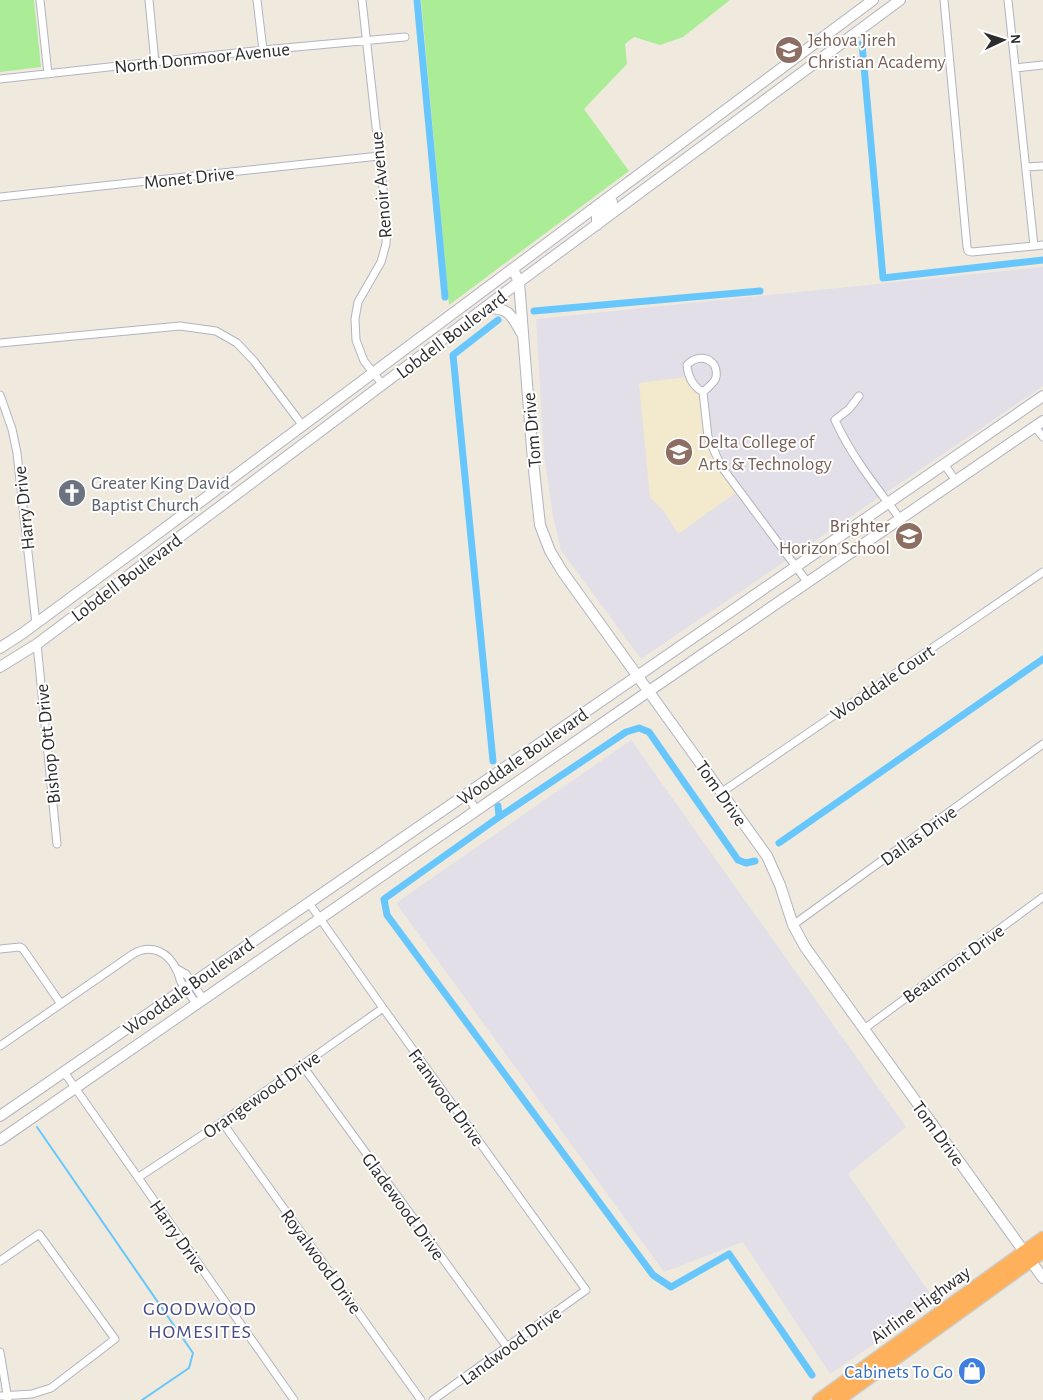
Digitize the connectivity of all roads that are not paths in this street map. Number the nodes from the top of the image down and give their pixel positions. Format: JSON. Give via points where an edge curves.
{"nodes":[{"id":1,"x":40,"y":0,"type":"edge"},
{"id":2,"x":149,"y":0,"type":"edge"},
{"id":3,"x":256,"y":0,"type":"edge"},
{"id":4,"x":362,"y":0,"type":"edge"},
{"id":5,"x":873,"y":0,"type":"edge"},
{"id":6,"x":900,"y":0,"type":"edge"},
{"id":7,"x":944,"y":0,"type":"edge"},
{"id":8,"x":1008,"y":0,"type":"edge"},
{"id":9,"x":404,"y":37,"type":"dead end"},
{"id":10,"x":366,"y":41,"type":"junction"},
{"id":11,"x":263,"y":50,"type":"junction"},
{"id":12,"x":155,"y":63,"type":"junction"},
{"id":13,"x":1043,"y":65,"type":"edge"},
{"id":14,"x":1016,"y":68,"type":"junction"},
{"id":15,"x":775,"y":73,"type":"junction"},
{"id":16,"x":48,"y":74,"type":"junction"},
{"id":17,"x":0,"y":79,"type":"edge"},
{"id":18,"x":753,"y":110,"type":"junction"},
{"id":19,"x":379,"y":156,"type":"junction"},
{"id":20,"x":1043,"y":166,"type":"edge"},
{"id":21,"x":649,"y":167,"type":"junction"},
{"id":22,"x":1026,"y":167,"type":"junction"},
{"id":23,"x":659,"y":180,"type":"junction"},
{"id":24,"x":622,"y":187,"type":"junction"},
{"id":25,"x":0,"y":197,"type":"edge"},
{"id":26,"x":598,"y":225,"type":"junction"},
{"id":27,"x":1043,"y":245,"type":"edge"},
{"id":28,"x":1034,"y":246,"type":"junction"},
{"id":29,"x":513,"y":269,"type":"junction"},
{"id":30,"x":519,"y":282,"type":"junction"},
{"id":31,"x":487,"y":308,"type":"junction"},
{"id":32,"x":523,"y":336,"type":"junction"},
{"id":33,"x":0,"y":343,"type":"edge"},
{"id":34,"x":374,"y":374,"type":"junction"},
{"id":35,"x":383,"y":385,"type":"junction"},
{"id":36,"x":703,"y":392,"type":"junction"},
{"id":37,"x":0,"y":395,"type":"edge"},
{"id":38,"x":858,"y":396,"type":"dead end"},
{"id":39,"x":1043,"y":396,"type":"edge"},
{"id":40,"x":332,"y":404,"type":"junction"},
{"id":41,"x":341,"y":416,"type":"junction"},
{"id":42,"x":1039,"y":424,"type":"edge"},
{"id":43,"x":303,"y":426,"type":"junction"},
{"id":44,"x":1043,"y":437,"type":"edge"},
{"id":45,"x":944,"y":464,"type":"junction"},
{"id":46,"x":956,"y":481,"type":"junction"},
{"id":47,"x":888,"y":503,"type":"junction"},
{"id":48,"x":901,"y":520,"type":"junction"},
{"id":49,"x":156,"y":534,"type":"junction"},
{"id":50,"x":166,"y":547,"type":"junction"},
{"id":51,"x":795,"y":566,"type":"junction"},
{"id":52,"x":1043,"y":572,"type":"edge"},
{"id":53,"x":808,"y":583,"type":"junction"},
{"id":54,"x":36,"y":624,"type":"junction"},
{"id":55,"x":37,"y":644,"type":"junction"},
{"id":56,"x":0,"y":648,"type":"edge"},
{"id":57,"x":0,"y":667,"type":"edge"},
{"id":58,"x":638,"y":676,"type":"junction"},
{"id":59,"x":649,"y":691,"type":"junction"},
{"id":60,"x":1043,"y":744,"type":"edge"},
{"id":61,"x":722,"y":792,"type":"junction"},
{"id":62,"x":466,"y":794,"type":"junction"},
{"id":63,"x":477,"y":811,"type":"junction"},
{"id":64,"x":57,"y":844,"type":"dead end"},
{"id":65,"x":1043,"y":897,"type":"edge"},
{"id":66,"x":309,"y":903,"type":"junction"},
{"id":67,"x":321,"y":920,"type":"junction"},
{"id":68,"x":793,"y":925,"type":"junction"},
{"id":69,"x":0,"y":949,"type":"edge"},
{"id":70,"x":189,"y":986,"type":"junction"},
{"id":71,"x":200,"y":1002,"type":"junction"},
{"id":72,"x":61,"y":1004,"type":"junction"},
{"id":73,"x":383,"y":1008,"type":"junction"},
{"id":74,"x":864,"y":1029,"type":"junction"},
{"id":75,"x":0,"y":1046,"type":"edge"},
{"id":76,"x":302,"y":1066,"type":"junction"},
{"id":77,"x":64,"y":1072,"type":"junction"},
{"id":78,"x":75,"y":1089,"type":"junction"},
{"id":79,"x":0,"y":1116,"type":"edge"},
{"id":80,"x":222,"y":1122,"type":"junction"},
{"id":81,"x":0,"y":1140,"type":"edge"},
{"id":82,"x":139,"y":1177,"type":"junction"},
{"id":83,"x":1043,"y":1238,"type":"edge"},
{"id":84,"x":1043,"y":1252,"type":"edge"},
{"id":85,"x":1028,"y":1256,"type":"junction"},
{"id":86,"x":0,"y":1261,"type":"edge"},
{"id":87,"x":1043,"y":1278,"type":"edge"},
{"id":88,"x":586,"y":1290,"type":"joint"},
{"id":89,"x":507,"y":1347,"type":"junction"},
{"id":90,"x":0,"y":1352,"type":"edge"},
{"id":91,"x":905,"y":1352,"type":"junction"},
{"id":92,"x":854,"y":1375,"type":"junction"},
{"id":93,"x":5,"y":1397,"type":"edge"},
{"id":94,"x":294,"y":1400,"type":"edge"},
{"id":95,"x":421,"y":1400,"type":"edge"},
{"id":96,"x":433,"y":1400,"type":"edge"},
{"id":97,"x":819,"y":1400,"type":"edge"},
{"id":98,"x":830,"y":1400,"type":"edge"},
{"id":99,"x":838,"y":1400,"type":"edge"}],
"edges":[{"from":1,"to":16,"type":"street"},
{"from":2,"to":12,"type":"street"},
{"from":3,"to":11,"type":"street"},
{"from":4,"to":10,"type":"street","name":"Renoir Avenue"},
{"from":5,"to":15,"type":"street","name":"Lobdell Boulevard"},
{"from":6,"to":18,"type":"street","name":"Lobdell Boulevard"},
{"from":7,"to":28,"type":"street","via":[[968,251]]},
{"from":8,"to":14,"type":"street"},
{"from":9,"to":10,"type":"street","name":"North Donmoor Avenue"},
{"from":10,"to":11,"type":"street","name":"North Donmoor Avenue"},
{"from":10,"to":19,"type":"street","name":"Renoir Avenue"},
{"from":11,"to":12,"type":"street","name":"North Donmoor Avenue"},
{"from":12,"to":16,"type":"street","name":"North Donmoor Avenue"},
{"from":13,"to":14,"type":"street"},
{"from":14,"to":22,"type":"street"},
{"from":15,"to":18,"type":"street","via":[[772,81],[752,98]]},
{"from":15,"to":21,"type":"street","name":"Lobdell Boulevard"},
{"from":16,"to":17,"type":"street","name":"North Donmoor Avenue"},
{"from":18,"to":23,"type":"street","name":"Lobdell Boulevard"},
{"from":19,"to":25,"type":"street","name":"Monet Drive"},
{"from":19,"to":34,"type":"street","name":"Renoir Avenue","via":[[386,244],[381,262],[358,302],[355,318],[356,340],[364,361]]},
{"from":20,"to":22,"type":"street"},
{"from":21,"to":23,"type":"street"},
{"from":21,"to":24,"type":"street","name":"Lobdell Boulevard"},
{"from":22,"to":28,"type":"street"},
{"from":23,"to":26,"type":"street","name":"Lobdell Boulevard"},
{"from":24,"to":26,"type":"street","via":[[619,196],[597,217]]},
{"from":24,"to":29,"type":"street","name":"Lobdell Boulevard"},
{"from":26,"to":30,"type":"street","name":"Lobdell Boulevard"},
{"from":27,"to":28,"type":"street"},
{"from":29,"to":30,"type":"street","name":"Tom Drive"},
{"from":29,"to":34,"type":"street","name":"Lobdell Boulevard"},
{"from":30,"to":31,"type":"street","name":"Lobdell Boulevard"},
{"from":30,"to":32,"type":"street","name":"Tom Drive"},
{"from":31,"to":32,"type":"street","via":[[508,312]]},
{"from":31,"to":35,"type":"street","name":"Lobdell Boulevard"},
{"from":32,"to":58,"type":"street","name":"Tom Drive","via":[[540,525],[562,571]]},
{"from":33,"to":43,"type":"street","via":[[180,326],[216,332],[237,343]]},
{"from":34,"to":35,"type":"street","name":"Renoir Avenue"},
{"from":34,"to":40,"type":"street","name":"Lobdell Boulevard"},
{"from":35,"to":41,"type":"street","name":"Lobdell Boulevard"},
{"from":36,"to":36,"type":"street","via":[[716,377],[714,366],[704,357],[692,359],[687,365],[695,388]]},
{"from":36,"to":51,"type":"street","via":[[708,438],[721,466]]},
{"from":37,"to":54,"type":"street","name":"Harry Drive","via":[[17,453]]},
{"from":38,"to":47,"type":"street","via":[[849,409],[834,420]]},
{"from":39,"to":45,"type":"street","name":"Wooddale Boulevard"},
{"from":40,"to":41,"type":"street"},
{"from":40,"to":43,"type":"street","name":"Lobdell Boulevard"},
{"from":41,"to":50,"type":"street","name":"Lobdell Boulevard"},
{"from":42,"to":44,"type":"street"},
{"from":42,"to":46,"type":"street","name":"Wooddale Boulevard"},
{"from":43,"to":49,"type":"street","name":"Lobdell Boulevard"},
{"from":45,"to":46,"type":"street"},
{"from":45,"to":47,"type":"street","name":"Wooddale Boulevard"},
{"from":46,"to":48,"type":"street","name":"Wooddale Boulevard"},
{"from":47,"to":48,"type":"street"},
{"from":47,"to":51,"type":"street","name":"Wooddale Boulevard"},
{"from":48,"to":53,"type":"street","name":"Wooddale Boulevard"},
{"from":49,"to":50,"type":"street"},
{"from":49,"to":54,"type":"street","name":"Lobdell Boulevard"},
{"from":50,"to":55,"type":"street","name":"Lobdell Boulevard"},
{"from":51,"to":53,"type":"street"},
{"from":51,"to":58,"type":"street","name":"Wooddale Boulevard"},
{"from":52,"to":61,"type":"street","name":"Wooddale Court"},
{"from":53,"to":59,"type":"street","name":"Wooddale Boulevard"},
{"from":54,"to":55,"type":"street"},
{"from":54,"to":56,"type":"street","name":"Lobdell Boulevard"},
{"from":55,"to":57,"type":"street","name":"Lobdell Boulevard"},
{"from":55,"to":64,"type":"street","name":"Bishop Ott Drive"},
{"from":58,"to":59,"type":"street","name":"Tom Drive"},
{"from":58,"to":62,"type":"street","name":"Wooddale Boulevard"},
{"from":59,"to":61,"type":"street","name":"Tom Drive"},
{"from":59,"to":63,"type":"street","name":"Wooddale Boulevard"},
{"from":60,"to":68,"type":"street","name":"Dallas Drive"},
{"from":61,"to":68,"type":"street","name":"Tom Drive","via":[[767,856]]},
{"from":62,"to":63,"type":"street"},
{"from":62,"to":66,"type":"street","name":"Wooddale Boulevard"},
{"from":63,"to":67,"type":"street","name":"Wooddale Boulevard"},
{"from":65,"to":74,"type":"street","name":"Beaumont Drive"},
{"from":66,"to":67,"type":"street","name":"Franwood Drive"},
{"from":66,"to":70,"type":"street","name":"Wooddale Boulevard"},
{"from":67,"to":71,"type":"street","name":"Wooddale Boulevard"},
{"from":67,"to":73,"type":"street","name":"Franwood Drive"},
{"from":68,"to":74,"type":"street","name":"Tom Drive","via":[[804,947]]},
{"from":69,"to":72,"type":"street","via":[[23,949]]},
{"from":70,"to":71,"type":"street"},
{"from":70,"to":72,"type":"street","via":[[186,974],[160,950],[142,949]]},
{"from":70,"to":77,"type":"street","name":"Wooddale Boulevard"},
{"from":71,"to":78,"type":"street","name":"Wooddale Boulevard"},
{"from":72,"to":75,"type":"street"},
{"from":73,"to":76,"type":"street","name":"Orangewood Drive"},
{"from":73,"to":88,"type":"street","name":"Franwood Drive"},
{"from":74,"to":85,"type":"street","name":"Tom Drive"},
{"from":76,"to":80,"type":"street","name":"Orangewood Drive"},
{"from":76,"to":89,"type":"street","name":"Gladewood Drive"},
{"from":77,"to":78,"type":"street","name":"Harry Drive"},
{"from":77,"to":79,"type":"street","name":"Wooddale Boulevard"},
{"from":78,"to":81,"type":"street","name":"Wooddale Boulevard"},
{"from":78,"to":82,"type":"street","name":"Harry Drive"},
{"from":80,"to":82,"type":"street","name":"Orangewood Drive"},
{"from":80,"to":95,"type":"street","name":"Royalwood Drive"},
{"from":82,"to":94,"type":"street","name":"Harry Drive"},
{"from":83,"to":85,"type":"highway","name":"Airline Highway"},
{"from":84,"to":85,"type":"highway","name":"Airline Highway"},
{"from":85,"to":87,"type":"street","name":"Tom Drive"},
{"from":85,"to":91,"type":"highway","name":"Airline Highway"},
{"from":85,"to":92,"type":"highway","name":"Airline Highway"},
{"from":86,"to":93,"type":"street","via":[[39,1234],[115,1339],[50,1388]]},
{"from":88,"to":89,"type":"street","name":"Landwood Drive"},
{"from":89,"to":96,"type":"street","name":"Landwood Drive"},
{"from":90,"to":93,"type":"street"},
{"from":91,"to":92,"type":"highway","via":[[866,1373]]},
{"from":91,"to":99,"type":"highway","name":"Airline Highway"},
{"from":92,"to":97,"type":"highway","name":"Airline Highway"},
{"from":92,"to":98,"type":"highway","via":[[848,1386]]}]}
